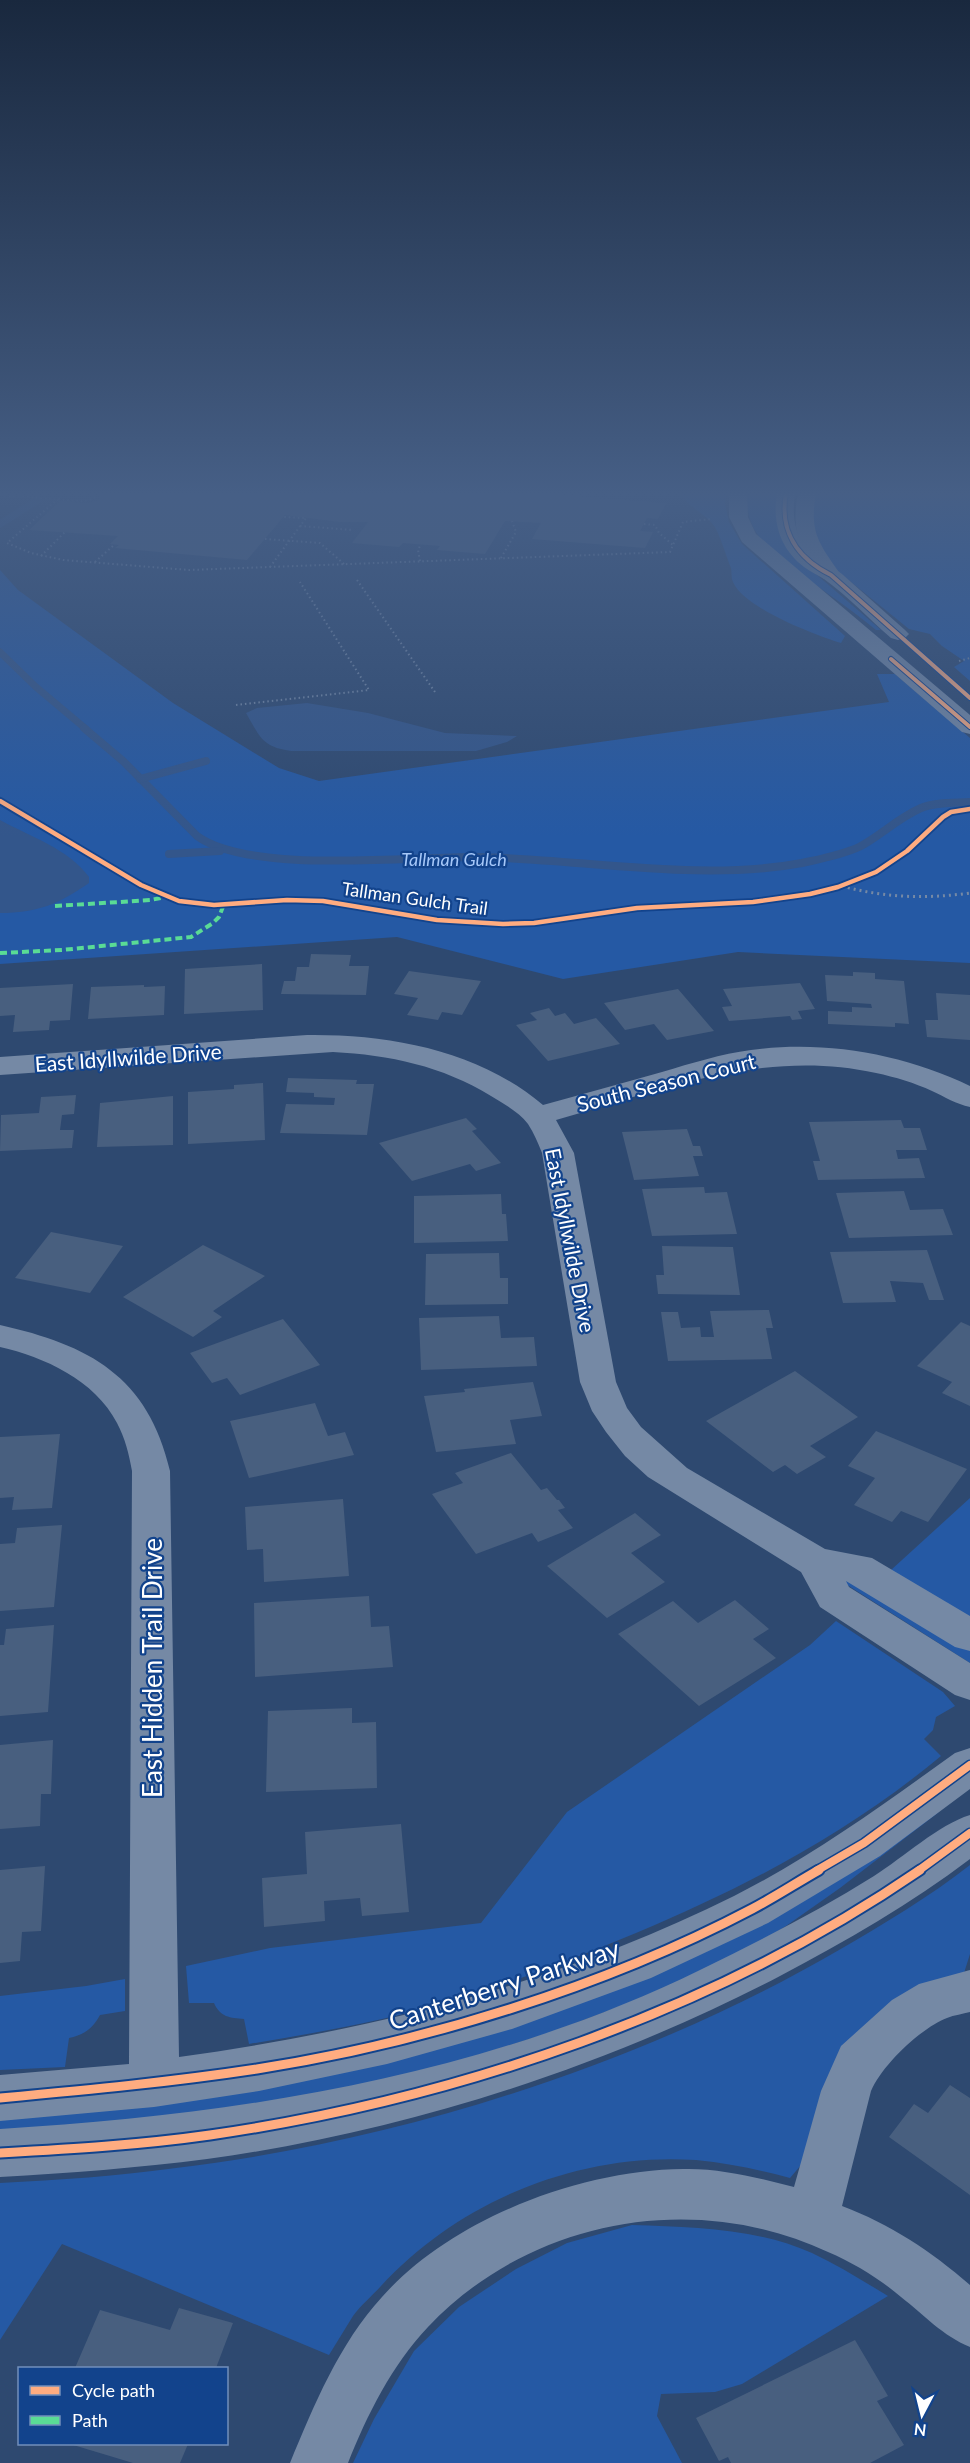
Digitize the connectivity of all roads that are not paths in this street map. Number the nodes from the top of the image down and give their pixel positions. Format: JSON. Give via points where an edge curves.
{"nodes":[{"id":1,"x":831,"y":608,"type":"edge"},
{"id":2,"x":868,"y":608,"type":"edge"},
{"id":3,"x":970,"y":698,"type":"edge"},
{"id":4,"x":970,"y":727,"type":"edge"},
{"id":5,"x":0,"y":1066,"type":"edge"},
{"id":6,"x":970,"y":1098,"type":"edge"},
{"id":7,"x":537,"y":1116,"type":"junction"},
{"id":8,"x":0,"y":1336,"type":"edge"},
{"id":9,"x":816,"y":1562,"type":"junction"},
{"id":10,"x":970,"y":1636,"type":"edge"},
{"id":11,"x":970,"y":1684,"type":"edge"},
{"id":12,"x":970,"y":1766,"type":"edge"},
{"id":13,"x":970,"y":1833,"type":"edge"},
{"id":14,"x":970,"y":1991,"type":"edge"},
{"id":15,"x":154,"y":2084,"type":"junction"},
{"id":16,"x":0,"y":2098,"type":"edge"},
{"id":17,"x":0,"y":2153,"type":"edge"},
{"id":18,"x":812,"y":2219,"type":"junction"},
{"id":19,"x":970,"y":2320,"type":"edge"},
{"id":20,"x":319,"y":2463,"type":"edge"}],
"edges":[{"from":1,"to":4,"type":"street"},
{"from":2,"to":3,"type":"street"},
{"from":5,"to":7,"type":"street","name":"East Idyllwilde Drive","via":[[307,1044],[366,1046],[407,1052],[468,1071],[500,1088]]},
{"from":6,"to":7,"type":"street","name":"South Season Court","via":[[893,1067],[837,1057],[782,1055],[720,1065]]},
{"from":7,"to":9,"type":"street","name":"East Idyllwilde Drive","via":[[552,1139],[562,1166],[598,1382],[608,1409],[640,1449],[661,1467]]},
{"from":8,"to":15,"type":"street","name":"East Hidden Trail Drive","via":[[60,1353],[102,1380],[130,1410],[149,1454]]},
{"from":9,"to":10,"type":"street","name":"East Idyllwilde Drive","via":[[858,1568]]},
{"from":9,"to":11,"type":"street","via":[[834,1597]]},
{"from":12,"to":15,"type":"street","name":"Canterberry Parkway","via":[[880,1834],[831,1865],[716,1927],[618,1970],[526,2004],[391,2043],[249,2072]]},
{"from":13,"to":17,"type":"street","via":[[867,1904],[770,1959],[652,2014],[543,2054],[320,2116],[200,2136]]},
{"from":14,"to":18,"type":"street","via":[[936,1999],[909,2015],[880,2038],[859,2062],[846,2091]]},
{"from":15,"to":16,"type":"street","name":"Canterberry Parkway"},
{"from":18,"to":19,"type":"street","via":[[900,2263]]},
{"from":18,"to":20,"type":"street","via":[[752,2201],[692,2193],[655,2193],[584,2204],[497,2241],[446,2275],[393,2326],[348,2396]]}]}
